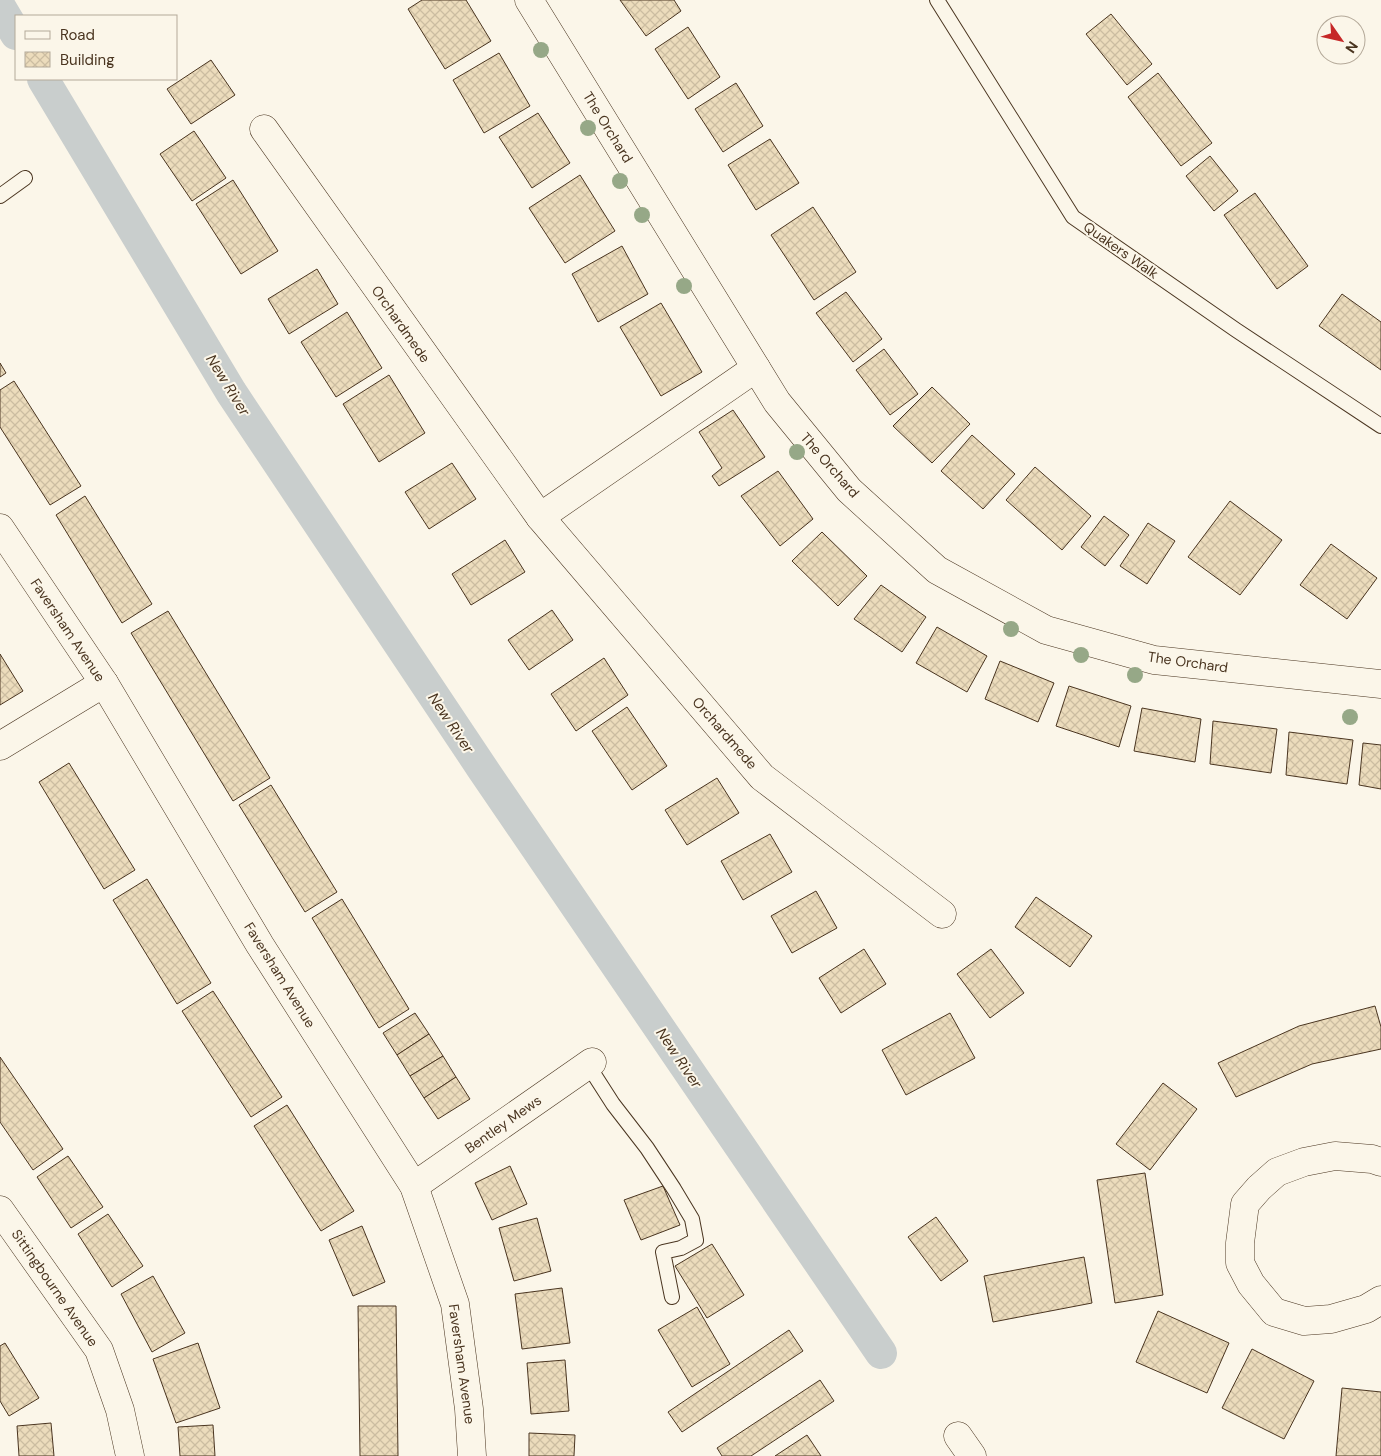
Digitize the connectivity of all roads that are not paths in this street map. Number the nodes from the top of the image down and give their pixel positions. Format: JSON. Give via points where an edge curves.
{"nodes":[{"id":1,"x":529,"y":0,"type":"edge"},
{"id":2,"x":937,"y":0,"type":"edge"},
{"id":3,"x":264,"y":129,"type":"dead end"},
{"id":4,"x":25,"y":178,"type":"dead end"},
{"id":5,"x":0,"y":196,"type":"edge"},
{"id":6,"x":756,"y":368,"type":"junction"},
{"id":7,"x":1381,"y":426,"type":"edge"},
{"id":8,"x":540,"y":517,"type":"junction"},
{"id":9,"x":0,"y":528,"type":"edge"},
{"id":10,"x":104,"y":684,"type":"junction"},
{"id":11,"x":1381,"y":684,"type":"edge"},
{"id":12,"x":0,"y":746,"type":"edge"},
{"id":13,"x":942,"y":914,"type":"dead end"},
{"id":14,"x":590,"y":1064,"type":"joint"},
{"id":15,"x":1381,"y":1162,"type":"edge"},
{"id":16,"x":414,"y":1186,"type":"junction"},
{"id":17,"x":0,"y":1210,"type":"edge"},
{"id":18,"x":672,"y":1297,"type":"dead end"},
{"id":19,"x":1381,"y":1300,"type":"edge"},
{"id":20,"x":130,"y":1456,"type":"edge"},
{"id":21,"x":472,"y":1456,"type":"edge"}],
"edges":[{"from":1,"to":6,"type":"street","name":"The Orchard"},
{"from":2,"to":7,"type":"lane","name":"Quakers Walk","via":[[1073,216]]},
{"from":3,"to":8,"type":"street","name":"Orchardmede"},
{"from":4,"to":5,"type":"lane"},
{"from":6,"to":8,"type":"street"},
{"from":6,"to":11,"type":"street","name":"The Orchard","via":[[777,402],[849,490],[938,570],[1046,630],[1154,660]]},
{"from":8,"to":13,"type":"street","name":"Orchardmede","via":[[762,777]]},
{"from":9,"to":10,"type":"street","name":"Faversham Avenue"},
{"from":10,"to":12,"type":"street"},
{"from":10,"to":16,"type":"street","name":"Faversham Avenue","via":[[260,945]]},
{"from":14,"to":16,"type":"street","name":"Bentley Mews"},
{"from":14,"to":18,"type":"lane","via":[[613,1104],[647,1148],[692,1219],[696,1240],[663,1252]]},
{"from":15,"to":19,"type":"street","via":[[1335,1156],[1276,1172],[1245,1204],[1240,1263],[1251,1284],[1274,1312],[1304,1321],[1331,1319],[1366,1309]]},
{"from":16,"to":21,"type":"street","name":"Faversham Avenue","via":[[455,1304]]},
{"from":17,"to":20,"type":"street","name":"Sittingbourne Avenue","via":[[99,1350],[120,1410]]}]}
